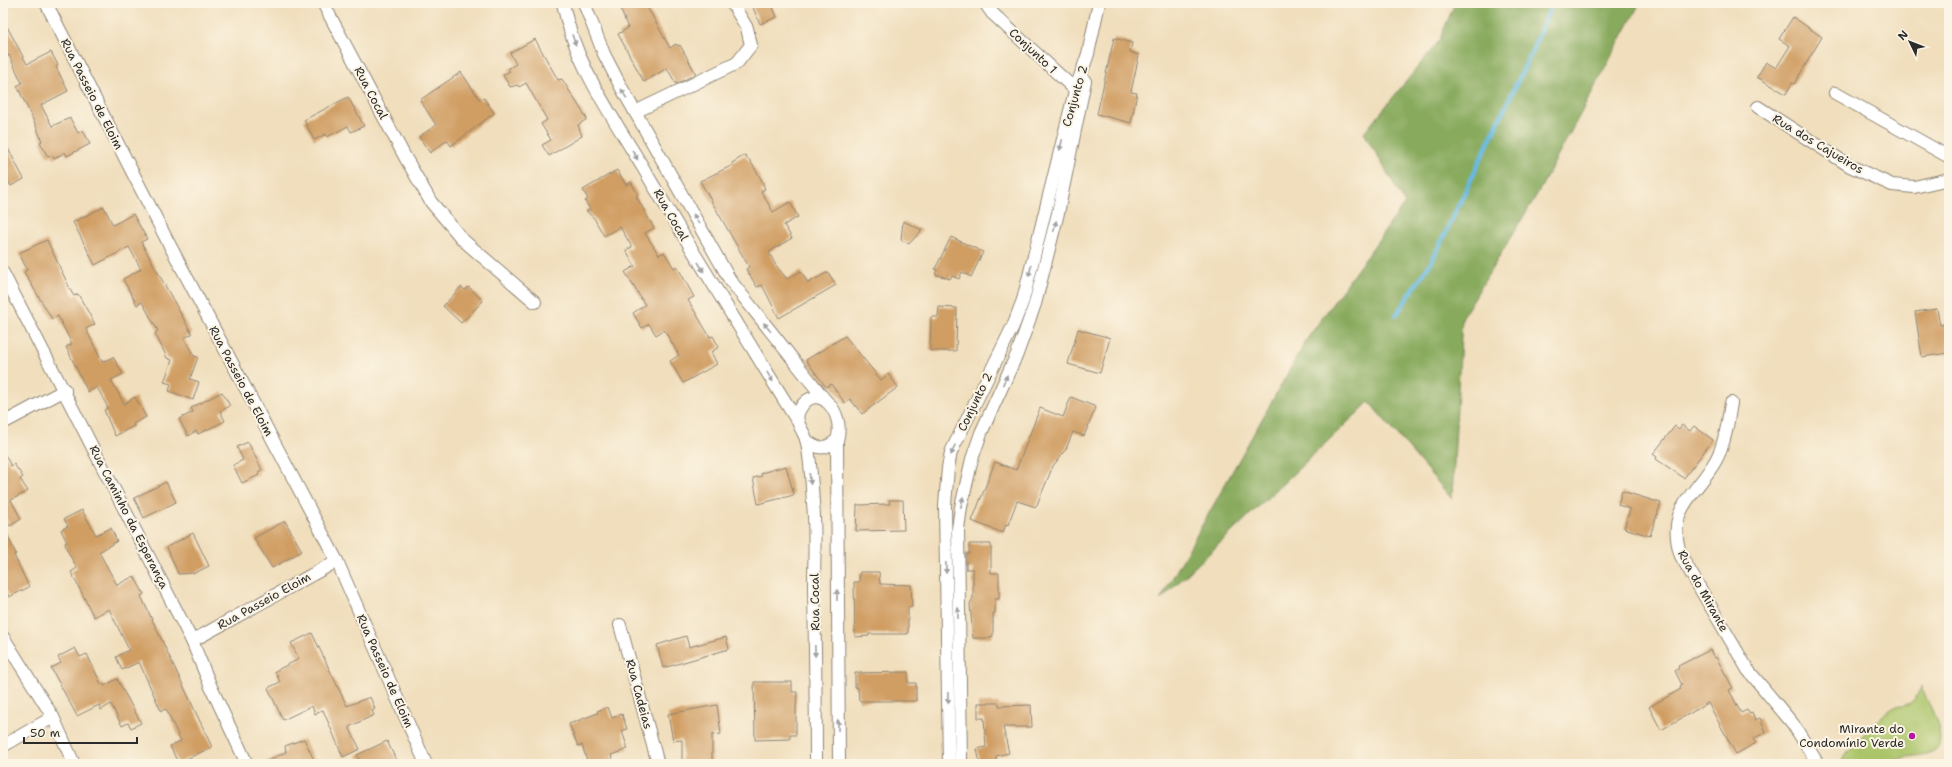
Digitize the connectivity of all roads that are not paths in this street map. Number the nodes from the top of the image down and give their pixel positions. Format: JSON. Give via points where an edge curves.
{"nodes":[{"id":1,"x":46,"y":3,"type":"edge"},
{"id":2,"x":323,"y":3,"type":"edge"},
{"id":3,"x":562,"y":3,"type":"edge"},
{"id":4,"x":584,"y":3,"type":"edge"},
{"id":5,"x":732,"y":3,"type":"edge"},
{"id":6,"x":984,"y":3,"type":"edge"},
{"id":7,"x":1099,"y":3,"type":"edge"},
{"id":8,"x":1835,"y":93,"type":"dead end"},
{"id":9,"x":1079,"y":94,"type":"junction"},
{"id":10,"x":1758,"y":107,"type":"dead end"},
{"id":11,"x":635,"y":112,"type":"junction"},
{"id":12,"x":1949,"y":157,"type":"edge"},
{"id":13,"x":1949,"y":179,"type":"edge"},
{"id":14,"x":3,"y":274,"type":"edge"},
{"id":15,"x":1022,"y":300,"type":"junction"},
{"id":16,"x":535,"y":302,"type":"dead end"},
{"id":17,"x":1035,"y":304,"type":"junction"},
{"id":18,"x":64,"y":390,"type":"junction"},
{"id":19,"x":826,"y":401,"type":"junction"},
{"id":20,"x":1731,"y":403,"type":"dead end"},
{"id":21,"x":796,"y":419,"type":"junction"},
{"id":22,"x":3,"y":423,"type":"edge"},
{"id":23,"x":806,"y":440,"type":"junction"},
{"id":24,"x":837,"y":440,"type":"junction"},
{"id":25,"x":945,"y":529,"type":"junction"},
{"id":26,"x":958,"y":529,"type":"junction"},
{"id":27,"x":337,"y":561,"type":"junction"},
{"id":28,"x":620,"y":624,"type":"dead end"},
{"id":29,"x":3,"y":637,"type":"edge"},
{"id":30,"x":953,"y":637,"type":"junction"},
{"id":31,"x":192,"y":641,"type":"junction"},
{"id":32,"x":53,"y":717,"type":"junction"},
{"id":33,"x":3,"y":746,"type":"edge"},
{"id":34,"x":74,"y":764,"type":"edge"},
{"id":35,"x":247,"y":764,"type":"edge"},
{"id":36,"x":426,"y":764,"type":"edge"},
{"id":37,"x":658,"y":764,"type":"edge"},
{"id":38,"x":816,"y":764,"type":"edge"},
{"id":39,"x":838,"y":764,"type":"edge"},
{"id":40,"x":949,"y":764,"type":"edge"},
{"id":41,"x":961,"y":764,"type":"edge"},
{"id":42,"x":1818,"y":764,"type":"edge"}],
"edges":[{"from":1,"to":27,"type":"street","name":"Rua Passeio de Eloim","via":[[163,233]]},
{"from":2,"to":16,"type":"street","name":"Rua Cocal","via":[[431,202],[463,240]]},
{"from":3,"to":21,"type":"street","name":"Rua Cocal","one_way":true,"via":[[583,66],[708,278]]},
{"from":11,"to":4,"type":"street","name":"Rua Cocal","one_way":true,"via":[[604,54]]},
{"from":5,"to":11,"type":"street","via":[[746,28],[750,45],[737,63]]},
{"from":6,"to":9,"type":"street","name":"Conjunto 1"},
{"from":7,"to":9,"type":"street","name":"Conjunto 2"},
{"from":8,"to":12,"type":"street"},
{"from":9,"to":15,"type":"street","name":"Conjunto 2","one_way":true},
{"from":17,"to":9,"type":"street","name":"Conjunto 2","one_way":true,"via":[[1058,213]]},
{"from":10,"to":13,"type":"street","name":"Rua dos Cajueiros","via":[[1850,166],[1892,184],[1914,186]]},
{"from":19,"to":11,"type":"street","name":"Rua Cocal","one_way":true,"via":[[730,280]]},
{"from":14,"to":18,"type":"street","name":"Rua Caminho da Esperança"},
{"from":15,"to":17,"type":"street"},
{"from":15,"to":25,"type":"street","name":"Conjunto 2","one_way":true,"via":[[1010,332],[951,452]]},
{"from":26,"to":17,"type":"street","name":"Conjunto 2","one_way":true,"via":[[974,452],[1017,354]]},
{"from":18,"to":22,"type":"street"},
{"from":18,"to":31,"type":"street","name":"Rua Caminho da Esperança"},
{"from":19,"to":21,"type":"street","via":[[810,398],[803,403],[796,414]]},
{"from":19,"to":24,"type":"street","via":[[835,411],[839,422]]},
{"from":20,"to":42,"type":"street","name":"Rua do Mirante","via":[[1724,440],[1716,459],[1678,517],[1675,532],[1677,545],[1748,670],[1793,724]]},
{"from":21,"to":23,"type":"street"},
{"from":23,"to":24,"type":"street","via":[[816,448],[828,447]]},
{"from":23,"to":38,"type":"street","name":"Rua Cocal","one_way":true,"via":[[813,504]]},
{"from":39,"to":24,"type":"street","name":"Rua Cocal","one_way":true},
{"from":25,"to":26,"type":"street"},
{"from":25,"to":30,"type":"street","name":"Conjunto 2","one_way":true},
{"from":30,"to":26,"type":"street","name":"Conjunto 2","one_way":true},
{"from":27,"to":31,"type":"street","name":"Rua Passeio Eloim"},
{"from":27,"to":36,"type":"street","name":"Rua Passeio de Eloim"},
{"from":28,"to":37,"type":"street","name":"Rua Cadeias"},
{"from":29,"to":32,"type":"street"},
{"from":30,"to":40,"type":"street","name":"Conjunto 2","one_way":true},
{"from":30,"to":41,"type":"street","name":"Conjunto 2"},
{"from":31,"to":35,"type":"street","name":"Rua Caminho da Esperança"},
{"from":32,"to":33,"type":"street"},
{"from":32,"to":34,"type":"street"}]}
